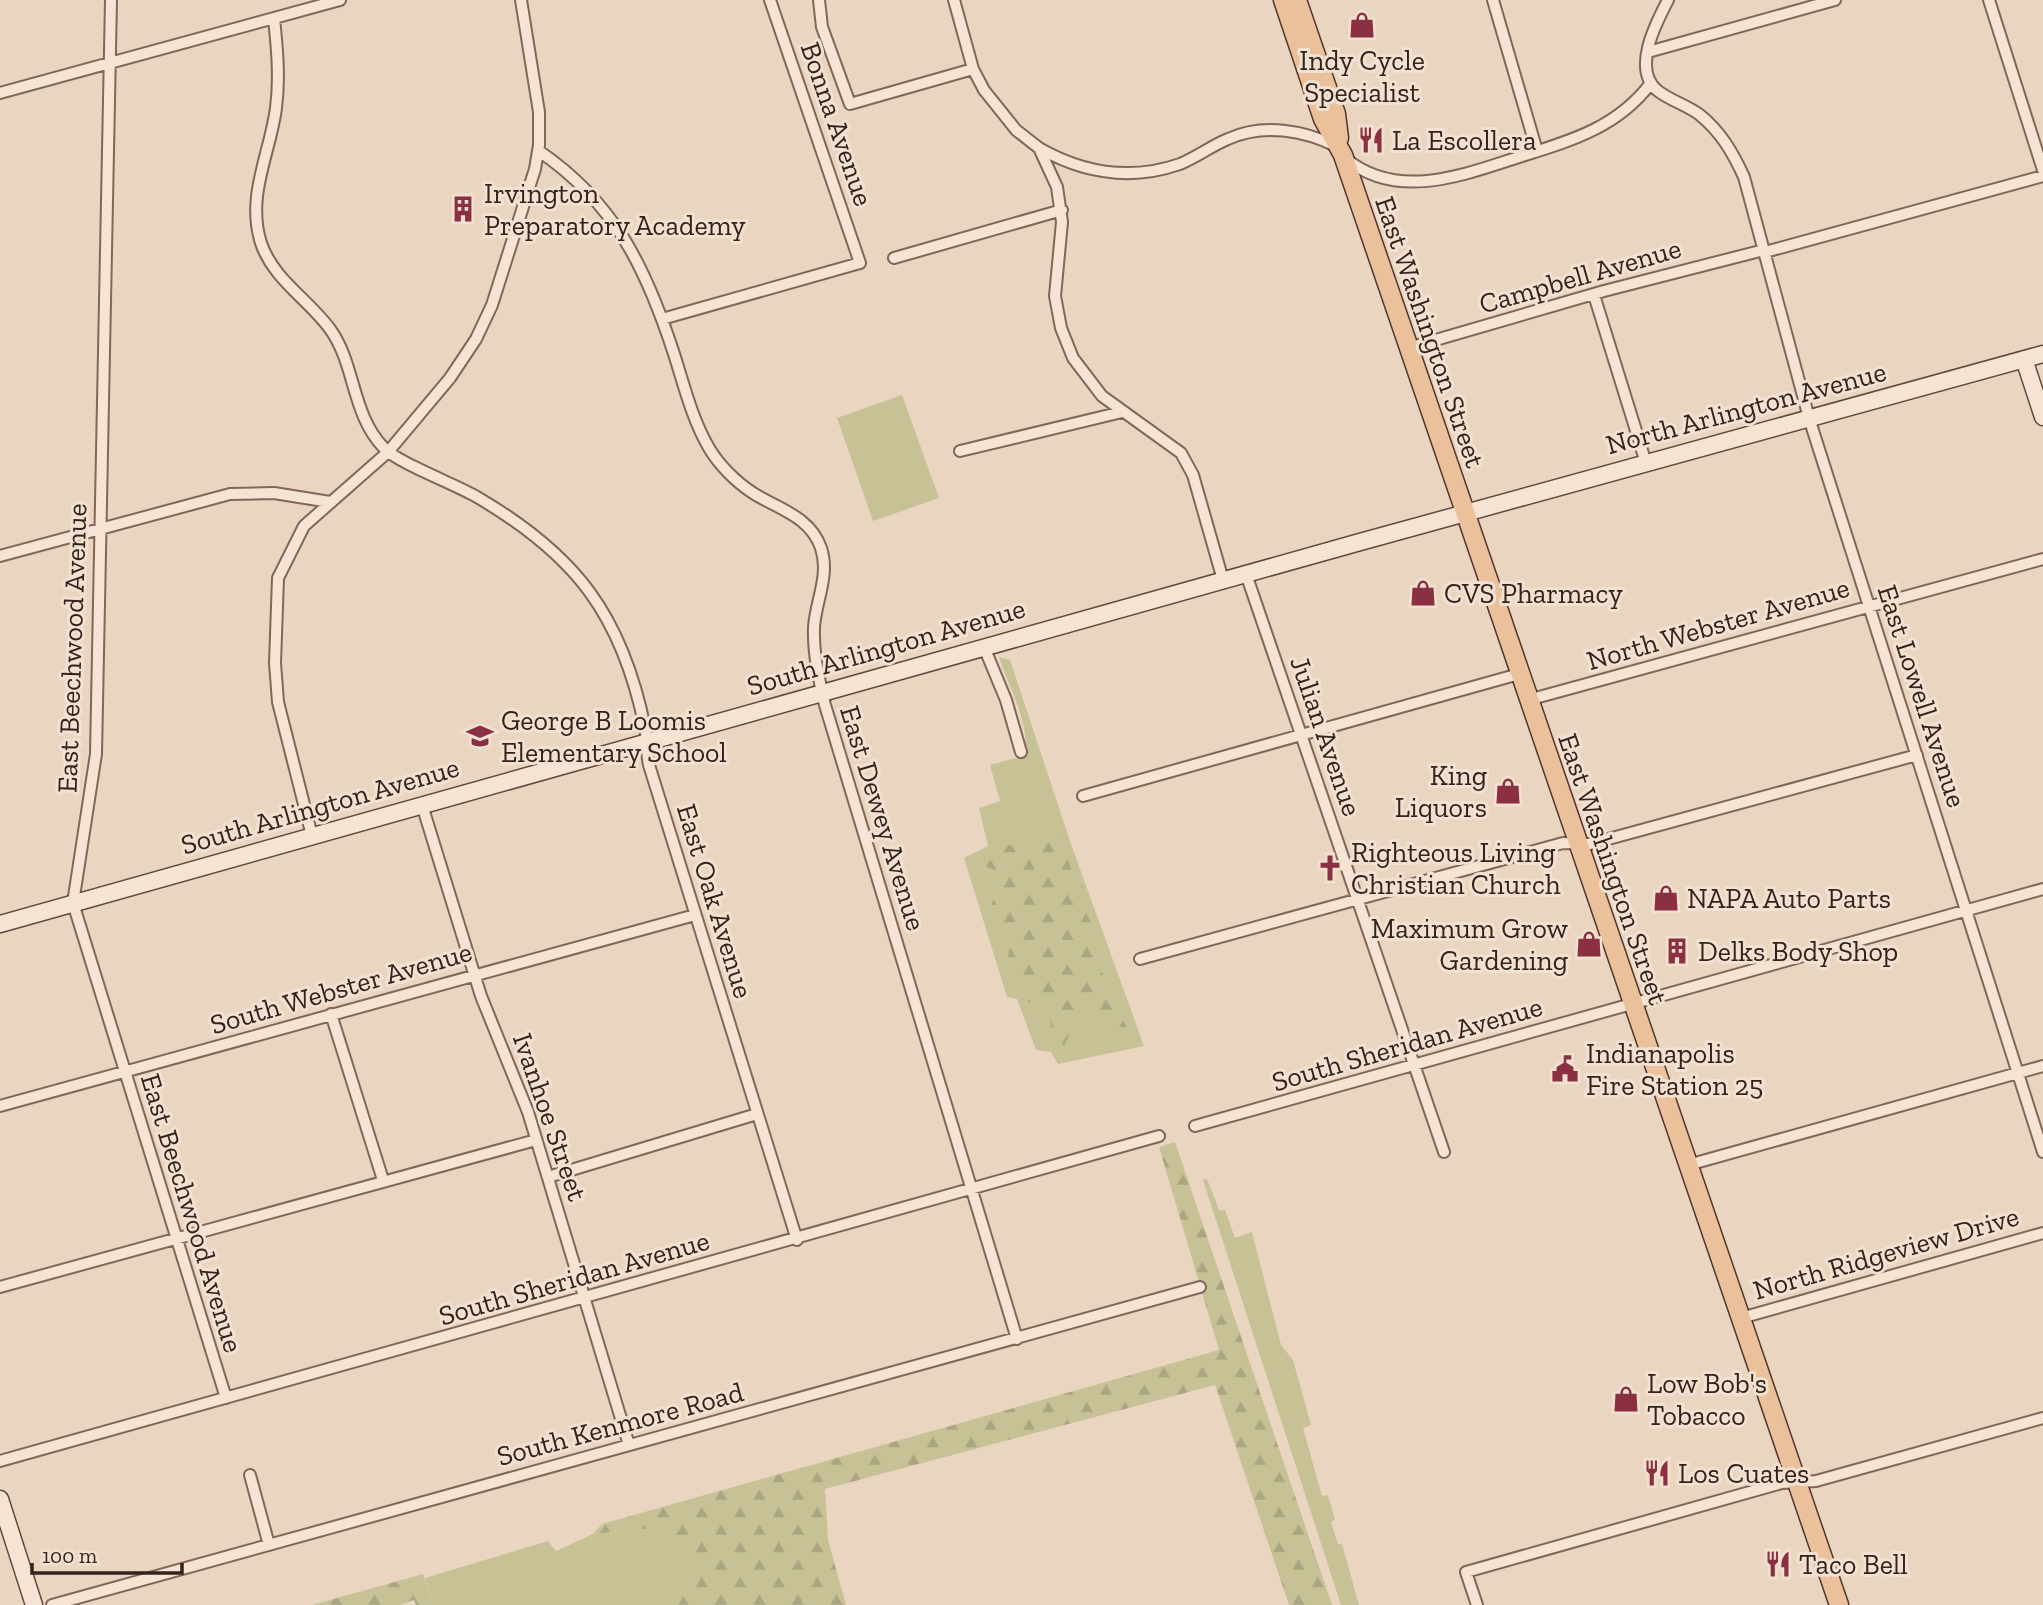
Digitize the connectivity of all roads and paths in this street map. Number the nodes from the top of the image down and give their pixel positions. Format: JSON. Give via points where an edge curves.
{"nodes":[{"id":1,"x":111,"y":0,"type":"edge"},
{"id":2,"x":340,"y":0,"type":"edge"},
{"id":3,"x":521,"y":0,"type":"edge"},
{"id":4,"x":770,"y":0,"type":"edge"},
{"id":5,"x":819,"y":0,"type":"edge"},
{"id":6,"x":954,"y":0,"type":"edge"},
{"id":7,"x":1283,"y":0,"type":"edge"},
{"id":8,"x":1297,"y":0,"type":"edge"},
{"id":9,"x":1493,"y":0,"type":"edge"},
{"id":10,"x":1668,"y":0,"type":"edge"},
{"id":11,"x":1835,"y":0,"type":"edge"},
{"id":12,"x":1989,"y":0,"type":"edge"},
{"id":13,"x":274,"y":18,"type":"junction"},
{"id":14,"x":1648,"y":52,"type":"junction"},
{"id":15,"x":110,"y":63,"type":"junction"},
{"id":16,"x":973,"y":69,"type":"junction"},
{"id":17,"x":1651,"y":83,"type":"junction"},
{"id":18,"x":0,"y":93,"type":"edge"},
{"id":19,"x":1039,"y":148,"type":"junction"},
{"id":20,"x":539,"y":151,"type":"junction"},
{"id":21,"x":1537,"y":151,"type":"junction"},
{"id":22,"x":1341,"y":152,"type":"junction"},
{"id":23,"x":2043,"y":170,"type":"edge"},
{"id":24,"x":2043,"y":176,"type":"edge"},
{"id":25,"x":1062,"y":210,"type":"junction"},
{"id":26,"x":1764,"y":251,"type":"junction"},
{"id":27,"x":894,"y":258,"type":"dead end"},
{"id":28,"x":1594,"y":295,"type":"junction"},
{"id":29,"x":662,"y":319,"type":"junction"},
{"id":30,"x":1408,"y":348,"type":"junction"},
{"id":31,"x":2043,"y":354,"type":"edge"},
{"id":32,"x":2024,"y":359,"type":"junction"},
{"id":33,"x":1122,"y":412,"type":"junction"},
{"id":34,"x":2043,"y":417,"type":"edge"},
{"id":35,"x":1809,"y":418,"type":"junction"},
{"id":36,"x":960,"y":451,"type":"dead end"},
{"id":37,"x":388,"y":452,"type":"junction"},
{"id":38,"x":1646,"y":463,"type":"junction"},
{"id":39,"x":330,"y":502,"type":"junction"},
{"id":40,"x":1464,"y":513,"type":"junction"},
{"id":41,"x":99,"y":530,"type":"junction"},
{"id":42,"x":0,"y":556,"type":"edge"},
{"id":43,"x":2043,"y":559,"type":"edge"},
{"id":44,"x":1246,"y":574,"type":"junction"},
{"id":45,"x":1223,"y":580,"type":"junction"},
{"id":46,"x":1869,"y":605,"type":"junction"},
{"id":47,"x":984,"y":647,"type":"junction"},
{"id":48,"x":1519,"y":674,"type":"junction"},
{"id":49,"x":822,"y":693,"type":"junction"},
{"id":50,"x":1528,"y":700,"type":"junction"},
{"id":51,"x":1301,"y":735,"type":"junction"},
{"id":52,"x":646,"y":742,"type":"junction"},
{"id":53,"x":1021,"y":752,"type":"dead end"},
{"id":54,"x":1917,"y":755,"type":"junction"},
{"id":55,"x":1083,"y":796,"type":"dead end"},
{"id":56,"x":422,"y":805,"type":"junction"},
{"id":57,"x":312,"y":836,"type":"junction"},
{"id":58,"x":1577,"y":843,"type":"junction"},
{"id":59,"x":2043,"y":889,"type":"edge"},
{"id":60,"x":1357,"y":901,"type":"junction"},
{"id":61,"x":73,"y":903,"type":"junction"},
{"id":62,"x":1966,"y":911,"type":"junction"},
{"id":63,"x":695,"y":915,"type":"junction"},
{"id":64,"x":0,"y":924,"type":"edge"},
{"id":65,"x":1140,"y":959,"type":"dead end"},
{"id":66,"x":474,"y":974,"type":"junction"},
{"id":67,"x":1632,"y":1004,"type":"junction"},
{"id":68,"x":331,"y":1014,"type":"junction"},
{"id":69,"x":1415,"y":1065,"type":"junction"},
{"id":70,"x":2043,"y":1066,"type":"edge"},
{"id":71,"x":125,"y":1071,"type":"junction"},
{"id":72,"x":2018,"y":1072,"type":"junction"},
{"id":73,"x":0,"y":1106,"type":"edge"},
{"id":74,"x":757,"y":1114,"type":"junction"},
{"id":75,"x":1195,"y":1126,"type":"dead end"},
{"id":76,"x":1159,"y":1136,"type":"dead end"},
{"id":77,"x":536,"y":1140,"type":"junction"},
{"id":78,"x":1444,"y":1152,"type":"dead end"},
{"id":79,"x":2043,"y":1152,"type":"edge"},
{"id":80,"x":1688,"y":1165,"type":"junction"},
{"id":81,"x":548,"y":1177,"type":"junction"},
{"id":82,"x":383,"y":1180,"type":"junction"},
{"id":83,"x":973,"y":1189,"type":"junction"},
{"id":84,"x":2043,"y":1233,"type":"edge"},
{"id":85,"x":176,"y":1238,"type":"junction"},
{"id":86,"x":797,"y":1240,"type":"junction"},
{"id":87,"x":0,"y":1287,"type":"edge"},
{"id":88,"x":1200,"y":1287,"type":"dead end"},
{"id":89,"x":587,"y":1298,"type":"junction"},
{"id":90,"x":1741,"y":1318,"type":"junction"},
{"id":91,"x":1017,"y":1339,"type":"junction"},
{"id":92,"x":226,"y":1398,"type":"junction"},
{"id":93,"x":2043,"y":1418,"type":"edge"},
{"id":94,"x":629,"y":1445,"type":"junction"},
{"id":95,"x":0,"y":1461,"type":"edge"},
{"id":96,"x":250,"y":1475,"type":"dead end"},
{"id":97,"x":1798,"y":1482,"type":"junction"},
{"id":98,"x":0,"y":1499,"type":"edge"},
{"id":99,"x":269,"y":1545,"type":"junction"},
{"id":100,"x":34,"y":1605,"type":"edge"},
{"id":101,"x":52,"y":1605,"type":"edge"},
{"id":102,"x":1477,"y":1605,"type":"edge"},
{"id":103,"x":1839,"y":1605,"type":"edge"}],
"edges":[{"from":1,"to":15,"type":"street","name":"East Beechwood Avenue"},
{"from":2,"to":13,"type":"street"},
{"from":3,"to":20,"type":"street","via":[[539,117]]},
{"from":4,"to":29,"type":"street","name":"Bonna Avenue","via":[[860,263]]},
{"from":5,"to":16,"type":"street","via":[[822,27],[850,104]]},
{"from":6,"to":16,"type":"street"},
{"from":7,"to":22,"type":"main road","name":"East Washington Street","via":[[1323,119]]},
{"from":8,"to":22,"type":"main road","name":"East Washington Street","via":[[1336,114]]},
{"from":9,"to":21,"type":"street"},
{"from":10,"to":14,"type":"street"},
{"from":11,"to":14,"type":"street"},
{"from":12,"to":23,"type":"street"},
{"from":13,"to":15,"type":"street"},
{"from":13,"to":37,"type":"street","name":"East Oak Avenue","via":[[278,85],[256,198],[259,235],[275,269],[338,342],[364,420]]},
{"from":14,"to":17,"type":"street"},
{"from":15,"to":18,"type":"street"},
{"from":15,"to":41,"type":"street","name":"East Beechwood Avenue"},
{"from":16,"to":19,"type":"street","via":[[997,110]]},
{"from":17,"to":21,"type":"street","via":[[1606,124]]},
{"from":17,"to":26,"type":"street","name":"East Lowell Avenue","via":[[1702,117],[1727,144],[1744,177]]},
{"from":19,"to":22,"type":"street","via":[[1078,167],[1120,173],[1176,165],[1227,139],[1259,130],[1291,132]]},
{"from":19,"to":25,"type":"street"},
{"from":20,"to":29,"type":"street","name":"East Dewey Avenue","via":[[589,192],[621,232],[642,268]]},
{"from":20,"to":37,"type":"street","via":[[500,283],[476,339]]},
{"from":21,"to":22,"type":"street","via":[[1428,182],[1377,175],[1354,165]]},
{"from":22,"to":30,"type":"main road","name":"East Washington Street"},
{"from":24,"to":26,"type":"street","name":"Campbell Avenue"},
{"from":25,"to":27,"type":"street"},
{"from":25,"to":33,"type":"street","via":[[1055,278],[1061,328],[1083,374]]},
{"from":26,"to":28,"type":"street","name":"Campbell Avenue"},
{"from":26,"to":35,"type":"street","name":"East Lowell Avenue"},
{"from":28,"to":30,"type":"street","name":"Campbell Avenue"},
{"from":28,"to":38,"type":"street"},
{"from":29,"to":49,"type":"street","name":"East Dewey Avenue","via":[[695,421],[711,450],[746,488],[799,518],[819,544],[824,572],[814,640]]},
{"from":30,"to":40,"type":"main road","name":"East Washington Street"},
{"from":31,"to":32,"type":"main road","name":"North Arlington Avenue"},
{"from":32,"to":34,"type":"main road"},
{"from":32,"to":35,"type":"main road","name":"North Arlington Avenue"},
{"from":33,"to":36,"type":"street"},
{"from":33,"to":45,"type":"street","via":[[1169,442],[1186,461]]},
{"from":35,"to":38,"type":"main road","name":"North Arlington Avenue"},
{"from":35,"to":46,"type":"street","name":"East Lowell Avenue"},
{"from":37,"to":39,"type":"street"},
{"from":37,"to":52,"type":"street","name":"East Oak Avenue","via":[[495,509],[536,539],[590,590],[620,643]]},
{"from":38,"to":40,"type":"main road","name":"North Arlington Avenue"},
{"from":39,"to":41,"type":"street","via":[[274,492],[230,494]]},
{"from":39,"to":57,"type":"street","via":[[301,530],[281,566],[276,586],[277,697]]},
{"from":40,"to":44,"type":"main road","name":"South Arlington Avenue"},
{"from":40,"to":48,"type":"main road","name":"East Washington Street"},
{"from":41,"to":42,"type":"street"},
{"from":41,"to":61,"type":"street","name":"East Beechwood Avenue","via":[[96,754]]},
{"from":43,"to":46,"type":"street","name":"North Webster Avenue"},
{"from":44,"to":45,"type":"main road","name":"South Arlington Avenue"},
{"from":44,"to":51,"type":"street","name":"Julian Avenue"},
{"from":45,"to":47,"type":"main road","name":"South Arlington Avenue"},
{"from":46,"to":50,"type":"street","name":"North Webster Avenue"},
{"from":46,"to":54,"type":"street","name":"East Lowell Avenue"},
{"from":47,"to":49,"type":"main road","name":"South Arlington Avenue"},
{"from":47,"to":53,"type":"street"},
{"from":48,"to":50,"type":"main road","name":"East Washington Street"},
{"from":48,"to":51,"type":"street"},
{"from":49,"to":52,"type":"main road","name":"South Arlington Avenue"},
{"from":49,"to":83,"type":"street","name":"East Dewey Avenue"},
{"from":50,"to":58,"type":"main road","name":"East Washington Street"},
{"from":51,"to":55,"type":"street"},
{"from":51,"to":60,"type":"street","name":"Julian Avenue"},
{"from":52,"to":56,"type":"main road","name":"South Arlington Avenue"},
{"from":52,"to":63,"type":"street","name":"East Oak Avenue"},
{"from":54,"to":58,"type":"street","via":[[1590,844]]},
{"from":54,"to":62,"type":"street","name":"East Lowell Avenue"},
{"from":56,"to":57,"type":"main road","name":"South Arlington Avenue"},
{"from":56,"to":66,"type":"street","name":"Ivanhoe Street"},
{"from":57,"to":61,"type":"main road","name":"South Arlington Avenue"},
{"from":58,"to":60,"type":"street","via":[[1563,843]]},
{"from":58,"to":67,"type":"main road","name":"East Washington Street"},
{"from":59,"to":62,"type":"street","name":"South Sheridan Avenue"},
{"from":60,"to":65,"type":"street"},
{"from":60,"to":69,"type":"street","name":"Julian Avenue"},
{"from":61,"to":64,"type":"main road","name":"South Arlington Avenue"},
{"from":61,"to":71,"type":"street","name":"East Beechwood Avenue"},
{"from":62,"to":67,"type":"street","name":"South Sheridan Avenue"},
{"from":62,"to":72,"type":"street","name":"East Lowell Avenue"},
{"from":63,"to":66,"type":"street","name":"South Webster Avenue"},
{"from":63,"to":74,"type":"street","name":"East Oak Avenue"},
{"from":66,"to":68,"type":"street","name":"South Webster Avenue"},
{"from":66,"to":77,"type":"street","name":"Ivanhoe Street"},
{"from":67,"to":69,"type":"street","name":"South Sheridan Avenue"},
{"from":67,"to":80,"type":"main road","name":"East Washington Street"},
{"from":68,"to":71,"type":"street","name":"South Webster Avenue"},
{"from":68,"to":82,"type":"street"},
{"from":69,"to":75,"type":"street","name":"South Sheridan Avenue"},
{"from":69,"to":78,"type":"street","name":"Julian Avenue"},
{"from":70,"to":72,"type":"street"},
{"from":71,"to":73,"type":"street","name":"South Webster Avenue"},
{"from":71,"to":85,"type":"street","name":"East Beechwood Avenue"},
{"from":72,"to":79,"type":"street","name":"East Lowell Avenue"},
{"from":72,"to":80,"type":"street"},
{"from":74,"to":81,"type":"street"},
{"from":74,"to":86,"type":"street","name":"East Oak Avenue"},
{"from":76,"to":83,"type":"street","name":"South Sheridan Avenue"},
{"from":77,"to":81,"type":"street","name":"Ivanhoe Street"},
{"from":77,"to":82,"type":"street"},
{"from":80,"to":90,"type":"main road","name":"East Washington Street"},
{"from":81,"to":89,"type":"street","name":"Ivanhoe Street"},
{"from":82,"to":85,"type":"street"},
{"from":83,"to":86,"type":"street","name":"South Sheridan Avenue"},
{"from":83,"to":91,"type":"street","name":"East Dewey Avenue"},
{"from":84,"to":90,"type":"street","name":"North Ridgeview Drive"},
{"from":85,"to":87,"type":"street"},
{"from":85,"to":92,"type":"street","name":"East Beechwood Avenue"},
{"from":86,"to":89,"type":"street","name":"South Sheridan Avenue"},
{"from":88,"to":91,"type":"street","name":"South Kenmore Road"},
{"from":89,"to":92,"type":"street","name":"South Sheridan Avenue"},
{"from":89,"to":94,"type":"street","name":"Ivanhoe Street"},
{"from":90,"to":97,"type":"main road","name":"East Washington Street"},
{"from":91,"to":94,"type":"street","name":"South Kenmore Road"},
{"from":92,"to":95,"type":"street","name":"South Sheridan Avenue"},
{"from":93,"to":97,"type":"street","via":[[1816,1481]]},
{"from":94,"to":99,"type":"street","name":"South Kenmore Road"},
{"from":96,"to":99,"type":"street"},
{"from":97,"to":102,"type":"street","via":[[1466,1572]]},
{"from":97,"to":103,"type":"main road","name":"East Washington Street"},
{"from":98,"to":100,"type":"main road"},
{"from":99,"to":101,"type":"street","name":"South Kenmore Road"}]}
